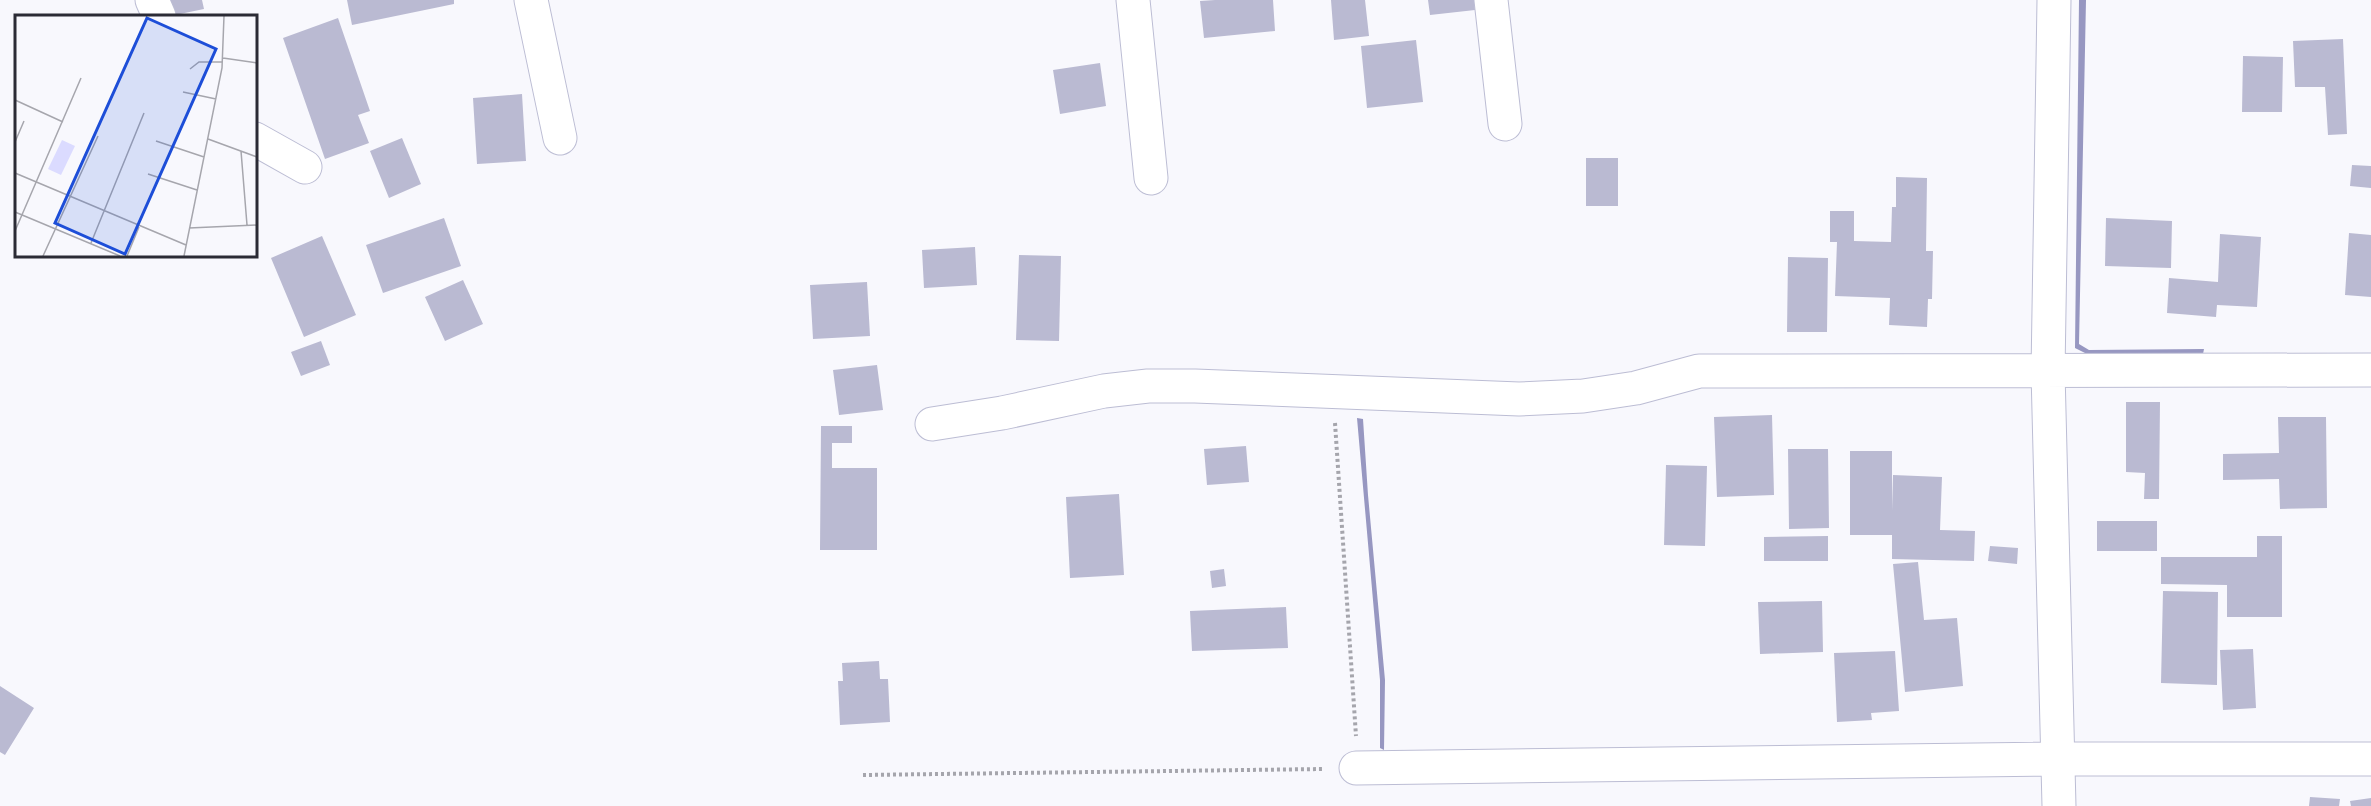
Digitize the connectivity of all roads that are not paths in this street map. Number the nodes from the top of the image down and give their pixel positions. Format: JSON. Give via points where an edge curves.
{"nodes":[{"id":1,"x":152,"y":0,"type":"edge"},
{"id":2,"x":531,"y":0,"type":"edge"},
{"id":3,"x":1133,"y":0,"type":"edge"},
{"id":4,"x":1491,"y":0,"type":"edge"},
{"id":5,"x":2054,"y":0,"type":"edge"},
{"id":6,"x":159,"y":15,"type":"edge"},
{"id":7,"x":1505,"y":123,"type":"dead end"},
{"id":8,"x":560,"y":138,"type":"dead end"},
{"id":9,"x":256,"y":140,"type":"edge"},
{"id":10,"x":305,"y":167,"type":"dead end"},
{"id":11,"x":1151,"y":178,"type":"dead end"},
{"id":12,"x":2371,"y":370,"type":"edge"},
{"id":13,"x":2048,"y":372,"type":"junction"},
{"id":14,"x":932,"y":424,"type":"dead end"},
{"id":15,"x":2059,"y":759,"type":"junction"},
{"id":16,"x":2371,"y":759,"type":"edge"},
{"id":17,"x":1356,"y":768,"type":"road end"},
{"id":18,"x":2059,"y":806,"type":"edge"}],
"edges":[{"from":1,"to":6,"type":"street"},
{"from":2,"to":8,"type":"street"},
{"from":3,"to":11,"type":"street"},
{"from":4,"to":7,"type":"street"},
{"from":5,"to":13,"type":"street"},
{"from":9,"to":10,"type":"street"},
{"from":12,"to":13,"type":"street"},
{"from":13,"to":14,"type":"street","via":[[1699,372],[1583,396],[1519,399],[1148,386]]},
{"from":13,"to":15,"type":"street"},
{"from":15,"to":16,"type":"street"},
{"from":15,"to":17,"type":"street"},
{"from":15,"to":18,"type":"street"}]}
